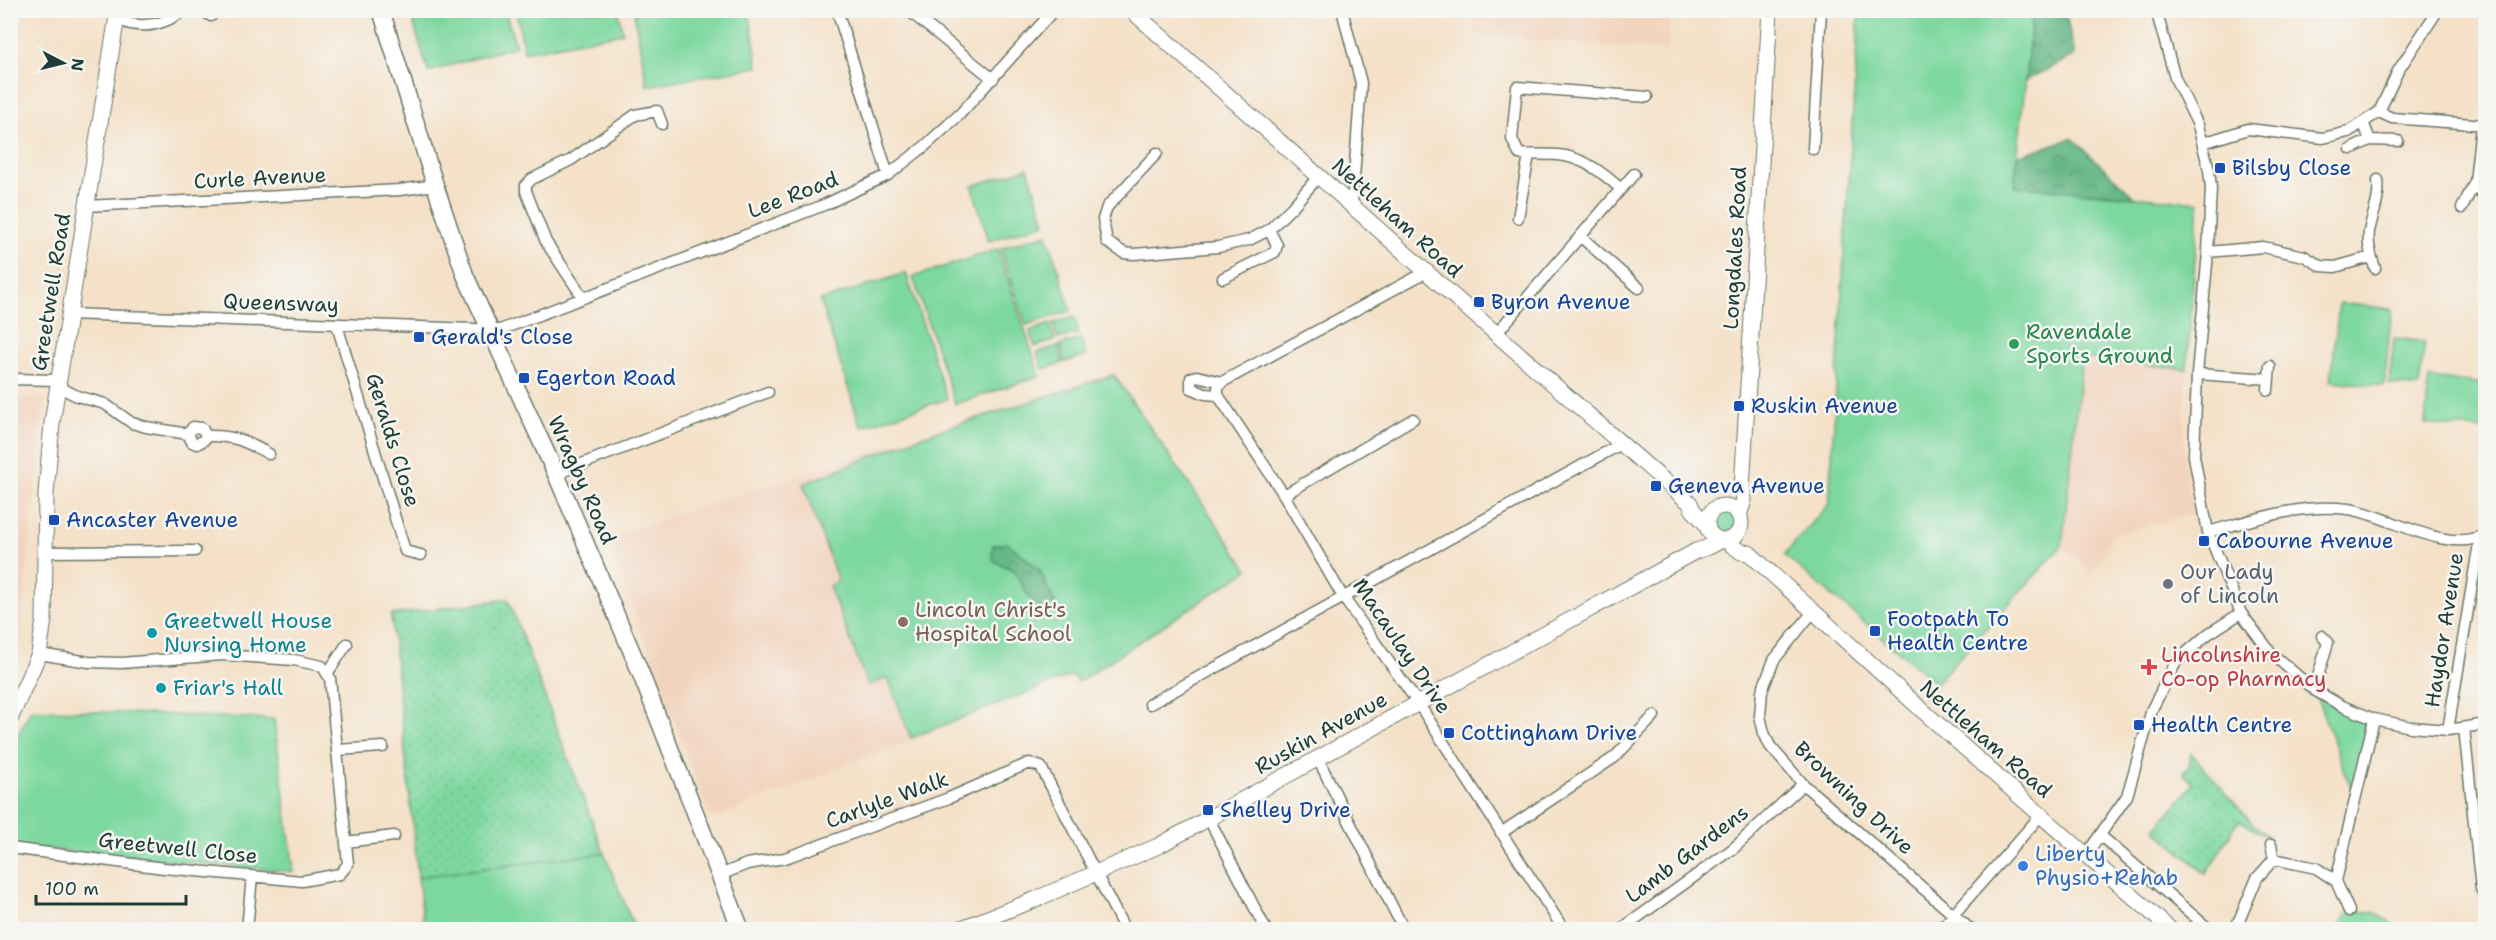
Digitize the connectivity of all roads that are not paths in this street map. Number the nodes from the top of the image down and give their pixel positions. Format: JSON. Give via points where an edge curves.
{"nodes":[{"id":1,"x":184,"y":10,"type":"edge"},
{"id":2,"x":381,"y":10,"type":"edge"},
{"id":3,"x":837,"y":10,"type":"edge"},
{"id":4,"x":909,"y":10,"type":"edge"},
{"id":5,"x":1054,"y":10,"type":"edge"},
{"id":6,"x":1342,"y":10,"type":"edge"},
{"id":7,"x":1770,"y":10,"type":"edge"},
{"id":8,"x":1821,"y":10,"type":"edge"},
{"id":9,"x":2156,"y":10,"type":"edge"},
{"id":10,"x":2438,"y":10,"type":"edge"},
{"id":11,"x":1139,"y":13,"type":"edge"},
{"id":12,"x":117,"y":15,"type":"edge"},
{"id":13,"x":993,"y":79,"type":"junction"},
{"id":14,"x":1647,"y":97,"type":"dead end"},
{"id":15,"x":2379,"y":112,"type":"junction"},
{"id":16,"x":2363,"y":122,"type":"junction"},
{"id":17,"x":662,"y":124,"type":"dead end"},
{"id":18,"x":2483,"y":125,"type":"edge"},
{"id":19,"x":2370,"y":140,"type":"junction"},
{"id":20,"x":2398,"y":141,"type":"dead end"},
{"id":21,"x":2203,"y":143,"type":"junction"},
{"id":22,"x":1813,"y":149,"type":"dead end"},
{"id":23,"x":2351,"y":149,"type":"dead end"},
{"id":24,"x":1157,"y":153,"type":"dead end"},
{"id":25,"x":1529,"y":155,"type":"junction"},
{"id":26,"x":1634,"y":174,"type":"dead end"},
{"id":27,"x":888,"y":175,"type":"junction"},
{"id":28,"x":1319,"y":176,"type":"junction"},
{"id":29,"x":2378,"y":180,"type":"dead end"},
{"id":30,"x":2475,"y":182,"type":"junction"},
{"id":31,"x":435,"y":185,"type":"junction"},
{"id":32,"x":1621,"y":189,"type":"junction"},
{"id":33,"x":2486,"y":202,"type":"edge"},
{"id":34,"x":1352,"y":205,"type":"junction"},
{"id":35,"x":87,"y":206,"type":"junction"},
{"id":36,"x":2462,"y":208,"type":"dead end"},
{"id":37,"x":1518,"y":218,"type":"dead end"},
{"id":38,"x":1269,"y":230,"type":"junction"},
{"id":39,"x":1580,"y":237,"type":"junction"},
{"id":40,"x":2208,"y":252,"type":"junction"},
{"id":41,"x":2371,"y":257,"type":"junction"},
{"id":42,"x":2376,"y":268,"type":"dead end"},
{"id":43,"x":1426,"y":272,"type":"junction"},
{"id":44,"x":1223,"y":278,"type":"dead end"},
{"id":45,"x":1639,"y":288,"type":"dead end"},
{"id":46,"x":582,"y":297,"type":"junction"},
{"id":47,"x":69,"y":314,"type":"junction"},
{"id":48,"x":338,"y":325,"type":"junction"},
{"id":49,"x":491,"y":331,"type":"junction"},
{"id":50,"x":1495,"y":335,"type":"junction"},
{"id":51,"x":2270,"y":366,"type":"dead end"},
{"id":52,"x":2197,"y":374,"type":"junction"},
{"id":53,"x":10,"y":379,"type":"edge"},
{"id":54,"x":1222,"y":382,"type":"junction"},
{"id":55,"x":58,"y":383,"type":"junction"},
{"id":56,"x":768,"y":392,"type":"dead end"},
{"id":57,"x":1218,"y":395,"type":"junction"},
{"id":58,"x":1413,"y":420,"type":"dead end"},
{"id":59,"x":1621,"y":444,"type":"junction"},
{"id":60,"x":269,"y":454,"type":"dead end"},
{"id":61,"x":556,"y":474,"type":"junction"},
{"id":62,"x":1742,"y":488,"type":"junction"},
{"id":63,"x":1284,"y":495,"type":"junction"},
{"id":64,"x":1690,"y":503,"type":"junction"},
{"id":65,"x":1719,"y":507,"type":"junction"},
{"id":66,"x":1740,"y":521,"type":"junction"},
{"id":67,"x":1707,"y":526,"type":"junction"},
{"id":68,"x":2208,"y":532,"type":"junction"},
{"id":69,"x":2483,"y":535,"type":"edge"},
{"id":70,"x":1723,"y":540,"type":"junction"},
{"id":71,"x":1696,"y":550,"type":"junction"},
{"id":72,"x":195,"y":551,"type":"dead end"},
{"id":73,"x":45,"y":552,"type":"junction"},
{"id":74,"x":1749,"y":553,"type":"junction"},
{"id":75,"x":421,"y":555,"type":"dead end"},
{"id":76,"x":1343,"y":597,"type":"junction"},
{"id":77,"x":1812,"y":613,"type":"junction"},
{"id":78,"x":2241,"y":613,"type":"junction"},
{"id":79,"x":2329,"y":640,"type":"dead end"},
{"id":80,"x":347,"y":644,"type":"dead end"},
{"id":81,"x":39,"y":654,"type":"junction"},
{"id":82,"x":324,"y":670,"type":"junction"},
{"id":83,"x":2314,"y":690,"type":"junction"},
{"id":84,"x":1418,"y":703,"type":"junction"},
{"id":85,"x":1150,"y":704,"type":"dead end"},
{"id":86,"x":1654,"y":716,"type":"dead end"},
{"id":87,"x":10,"y":719,"type":"edge"},
{"id":88,"x":2374,"y":719,"type":"junction"},
{"id":89,"x":2486,"y":724,"type":"edge"},
{"id":90,"x":2464,"y":728,"type":"junction"},
{"id":91,"x":2448,"y":729,"type":"junction"},
{"id":92,"x":383,"y":747,"type":"dead end"},
{"id":93,"x":337,"y":750,"type":"junction"},
{"id":94,"x":1318,"y":759,"type":"junction"},
{"id":95,"x":1803,"y":784,"type":"junction"},
{"id":96,"x":2041,"y":815,"type":"junction"},
{"id":97,"x":1209,"y":819,"type":"junction"},
{"id":98,"x":1502,"y":833,"type":"junction"},
{"id":99,"x":394,"y":836,"type":"dead end"},
{"id":100,"x":2101,"y":836,"type":"junction"},
{"id":101,"x":346,"y":842,"type":"junction"},
{"id":102,"x":2271,"y":845,"type":"dead end"},
{"id":103,"x":10,"y":848,"type":"edge"},
{"id":104,"x":2085,"y":855,"type":"junction"},
{"id":105,"x":2274,"y":859,"type":"junction"},
{"id":106,"x":1096,"y":872,"type":"junction"},
{"id":107,"x":720,"y":875,"type":"junction"},
{"id":108,"x":252,"y":876,"type":"junction"},
{"id":109,"x":2336,"y":882,"type":"junction"},
{"id":110,"x":2486,"y":895,"type":"edge"},
{"id":111,"x":2349,"y":911,"type":"dead end"},
{"id":112,"x":1954,"y":914,"type":"junction"},
{"id":113,"x":974,"y":927,"type":"edge"},
{"id":114,"x":247,"y":930,"type":"edge"},
{"id":115,"x":741,"y":930,"type":"edge"},
{"id":116,"x":957,"y":930,"type":"edge"},
{"id":117,"x":1125,"y":930,"type":"edge"},
{"id":118,"x":1266,"y":930,"type":"edge"},
{"id":119,"x":1404,"y":930,"type":"edge"},
{"id":120,"x":1564,"y":930,"type":"edge"},
{"id":121,"x":1620,"y":930,"type":"edge"},
{"id":122,"x":1940,"y":930,"type":"edge"},
{"id":123,"x":1971,"y":930,"type":"edge"},
{"id":124,"x":2171,"y":930,"type":"edge"},
{"id":125,"x":2210,"y":930,"type":"edge"},
{"id":126,"x":2235,"y":930,"type":"edge"}],
"edges":[{"from":1,"to":12,"type":"street","via":[[160,24],[128,24]]},
{"from":2,"to":31,"type":"main road","name":"Wragby Road"},
{"from":3,"to":27,"type":"street"},
{"from":4,"to":13,"type":"street"},
{"from":5,"to":13,"type":"street","name":"Lee Road"},
{"from":6,"to":34,"type":"street","via":[[1361,83]]},
{"from":7,"to":62,"type":"main road","name":"Longdales Road"},
{"from":8,"to":22,"type":"street"},
{"from":9,"to":21,"type":"street","via":[[2175,78]]},
{"from":10,"to":15,"type":"street","via":[[2398,71]]},
{"from":11,"to":28,"type":"main road","name":"Nettleham Road"},
{"from":12,"to":35,"type":"main road","name":"Greetwell Road"},
{"from":13,"to":27,"type":"street","name":"Lee Road","via":[[943,131]]},
{"from":14,"to":25,"type":"street","via":[[1516,87],[1512,139],[1519,153]]},
{"from":15,"to":16,"type":"street"},
{"from":15,"to":18,"type":"street","via":[[2392,118]]},
{"from":16,"to":19,"type":"street"},
{"from":16,"to":21,"type":"street","via":[[2348,132],[2323,138],[2248,129]]},
{"from":17,"to":46,"type":"street","via":[[657,111],[635,115],[571,160],[526,184],[546,242]]},
{"from":18,"to":30,"type":"street"},
{"from":19,"to":20,"type":"street"},
{"from":19,"to":23,"type":"street"},
{"from":21,"to":40,"type":"street","via":[[2211,188]]},
{"from":24,"to":38,"type":"street","via":[[1153,167],[1107,207],[1103,219],[1107,242],[1115,249],[1134,254],[1218,247],[1249,240]]},
{"from":25,"to":32,"type":"street","via":[[1581,160]]},
{"from":25,"to":37,"type":"street"},
{"from":26,"to":32,"type":"street"},
{"from":27,"to":46,"type":"street","name":"Lee Road","via":[[824,205]]},
{"from":28,"to":34,"type":"main road","name":"Nettleham Road"},
{"from":28,"to":38,"type":"street"},
{"from":29,"to":41,"type":"street","via":[[2380,194],[2369,228]]},
{"from":30,"to":33,"type":"street"},
{"from":30,"to":36,"type":"street"},
{"from":31,"to":35,"type":"street","name":"Curle Avenue","via":[[389,191]]},
{"from":31,"to":49,"type":"main road","name":"Wragby Road","via":[[465,274]]},
{"from":32,"to":39,"type":"street"},
{"from":34,"to":43,"type":"main road","name":"Nettleham Road"},
{"from":35,"to":47,"type":"main road","name":"Greetwell Road"},
{"from":38,"to":44,"type":"street","via":[[1277,245],[1275,252]]},
{"from":39,"to":45,"type":"street"},
{"from":39,"to":50,"type":"street"},
{"from":40,"to":41,"type":"street","via":[[2264,248],[2304,256],[2321,266],[2347,265]]},
{"from":40,"to":52,"type":"street"},
{"from":41,"to":42,"type":"street"},
{"from":43,"to":50,"type":"main road","name":"Nettleham Road"},
{"from":43,"to":54,"type":"street"},
{"from":46,"to":49,"type":"street","name":"Lee Road"},
{"from":47,"to":48,"type":"street","name":"Queensway"},
{"from":47,"to":55,"type":"main road","name":"Greetwell Road"},
{"from":48,"to":49,"type":"street","name":"Queensway"},
{"from":48,"to":75,"type":"street","name":"Geralds Close","via":[[405,551]]},
{"from":49,"to":61,"type":"main road","name":"Wragby Road"},
{"from":50,"to":59,"type":"main road","name":"Nettleham Road"},
{"from":51,"to":52,"type":"street","via":[[2268,385]]},
{"from":52,"to":68,"type":"street","via":[[2194,456]]},
{"from":53,"to":55,"type":"street"},
{"from":54,"to":57,"type":"street"},
{"from":54,"to":57,"type":"street","via":[[1191,378],[1195,391]]},
{"from":55,"to":60,"type":"street","via":[[77,396],[105,404],[132,423],[189,434],[198,426],[206,435],[228,435]]},
{"from":55,"to":73,"type":"main road","name":"Greetwell Road","via":[[47,472]]},
{"from":56,"to":61,"type":"street"},
{"from":57,"to":63,"type":"street","name":"Macaulay Drive"},
{"from":58,"to":63,"type":"street"},
{"from":59,"to":64,"type":"main road","name":"Nettleham Road"},
{"from":59,"to":76,"type":"street"},
{"from":61,"to":107,"type":"main road","name":"Wragby Road","via":[[637,664]]},
{"from":62,"to":65,"type":"main road"},
{"from":62,"to":66,"type":"main road","name":"Longdales Road"},
{"from":63,"to":76,"type":"street","name":"Macaulay Drive"},
{"from":64,"to":65,"type":"main road"},
{"from":64,"to":67,"type":"main road","name":"Nettleham Road"},
{"from":65,"to":66,"type":"main road","via":[[1733,508]]},
{"from":65,"to":67,"type":"main road","via":[[1709,514]]},
{"from":66,"to":70,"type":"main road","via":[[1735,536]]},
{"from":66,"to":74,"type":"main road","name":"Nettleham Road"},
{"from":67,"to":70,"type":"main road","via":[[1712,536]]},
{"from":67,"to":71,"type":"main road"},
{"from":68,"to":69,"type":"street","via":[[2297,509],[2349,509],[2448,540]]},
{"from":68,"to":78,"type":"street"},
{"from":69,"to":91,"type":"street","name":"Haydor Avenue"},
{"from":70,"to":71,"type":"main road","name":"Ruskin Avenue"},
{"from":70,"to":74,"type":"main road","name":"Nettleham Road"},
{"from":71,"to":84,"type":"main road","name":"Ruskin Avenue"},
{"from":72,"to":73,"type":"street"},
{"from":73,"to":81,"type":"main road","name":"Greetwell Road"},
{"from":74,"to":77,"type":"main road","name":"Nettleham Road"},
{"from":76,"to":84,"type":"street","name":"Macaulay Drive"},
{"from":76,"to":85,"type":"street"},
{"from":77,"to":95,"type":"street","name":"Browning Drive","via":[[1774,660],[1760,703],[1770,746]]},
{"from":77,"to":96,"type":"main road","name":"Nettleham Road"},
{"from":78,"to":83,"type":"street","via":[[2271,653]]},
{"from":78,"to":100,"type":"street","via":[[2208,634],[2176,662],[2152,709],[2127,796]]},
{"from":79,"to":83,"type":"street"},
{"from":80,"to":82,"type":"street"},
{"from":81,"to":82,"type":"street","via":[[121,663],[222,655],[294,660]]},
{"from":81,"to":87,"type":"main road","name":"Greetwell Road"},
{"from":82,"to":93,"type":"street","via":[[330,678]]},
{"from":83,"to":88,"type":"street"},
{"from":84,"to":94,"type":"main road","name":"Ruskin Avenue"},
{"from":84,"to":98,"type":"street","name":"Macaulay Drive"},
{"from":86,"to":98,"type":"street","via":[[1616,758]]},
{"from":88,"to":91,"type":"street"},
{"from":88,"to":109,"type":"street"},
{"from":89,"to":90,"type":"street"},
{"from":90,"to":91,"type":"street"},
{"from":90,"to":110,"type":"street","via":[[2481,889]]},
{"from":92,"to":93,"type":"street"},
{"from":93,"to":101,"type":"street"},
{"from":94,"to":97,"type":"main road","name":"Ruskin Avenue"},
{"from":94,"to":119,"type":"street"},
{"from":95,"to":112,"type":"street","name":"Browning Drive"},
{"from":95,"to":121,"type":"street","name":"Lamb Gardens","via":[[1734,848]]},
{"from":96,"to":104,"type":"main road","name":"Nettleham Road"},
{"from":96,"to":112,"type":"street"},
{"from":97,"to":106,"type":"main road","name":"Ruskin Avenue"},
{"from":97,"to":118,"type":"street"},
{"from":98,"to":120,"type":"street","name":"Macaulay Drive"},
{"from":99,"to":101,"type":"street"},
{"from":100,"to":104,"type":"street"},
{"from":100,"to":125,"type":"street"},
{"from":101,"to":108,"type":"street","name":"Greetwell Close","via":[[348,864],[340,874],[302,881]]},
{"from":102,"to":105,"type":"street"},
{"from":103,"to":108,"type":"street","name":"Greetwell Close"},
{"from":104,"to":124,"type":"main road","name":"Nettleham Road"},
{"from":105,"to":109,"type":"street","via":[[2316,868]]},
{"from":105,"to":126,"type":"street","via":[[2257,878]]},
{"from":106,"to":107,"type":"street","name":"Carlyle Walk","via":[[1041,767],[1029,763],[949,798],[796,854],[747,864]]},
{"from":106,"to":113,"type":"main road","name":"Ruskin Avenue"},
{"from":106,"to":117,"type":"street","name":"Carlyle Walk"},
{"from":107,"to":115,"type":"main road","name":"Wragby Road"},
{"from":108,"to":114,"type":"street"},
{"from":109,"to":111,"type":"street"},
{"from":112,"to":122,"type":"street"},
{"from":112,"to":123,"type":"street","name":"Browning Drive"},
{"from":113,"to":116,"type":"main road","name":"Ruskin Avenue"}]}
